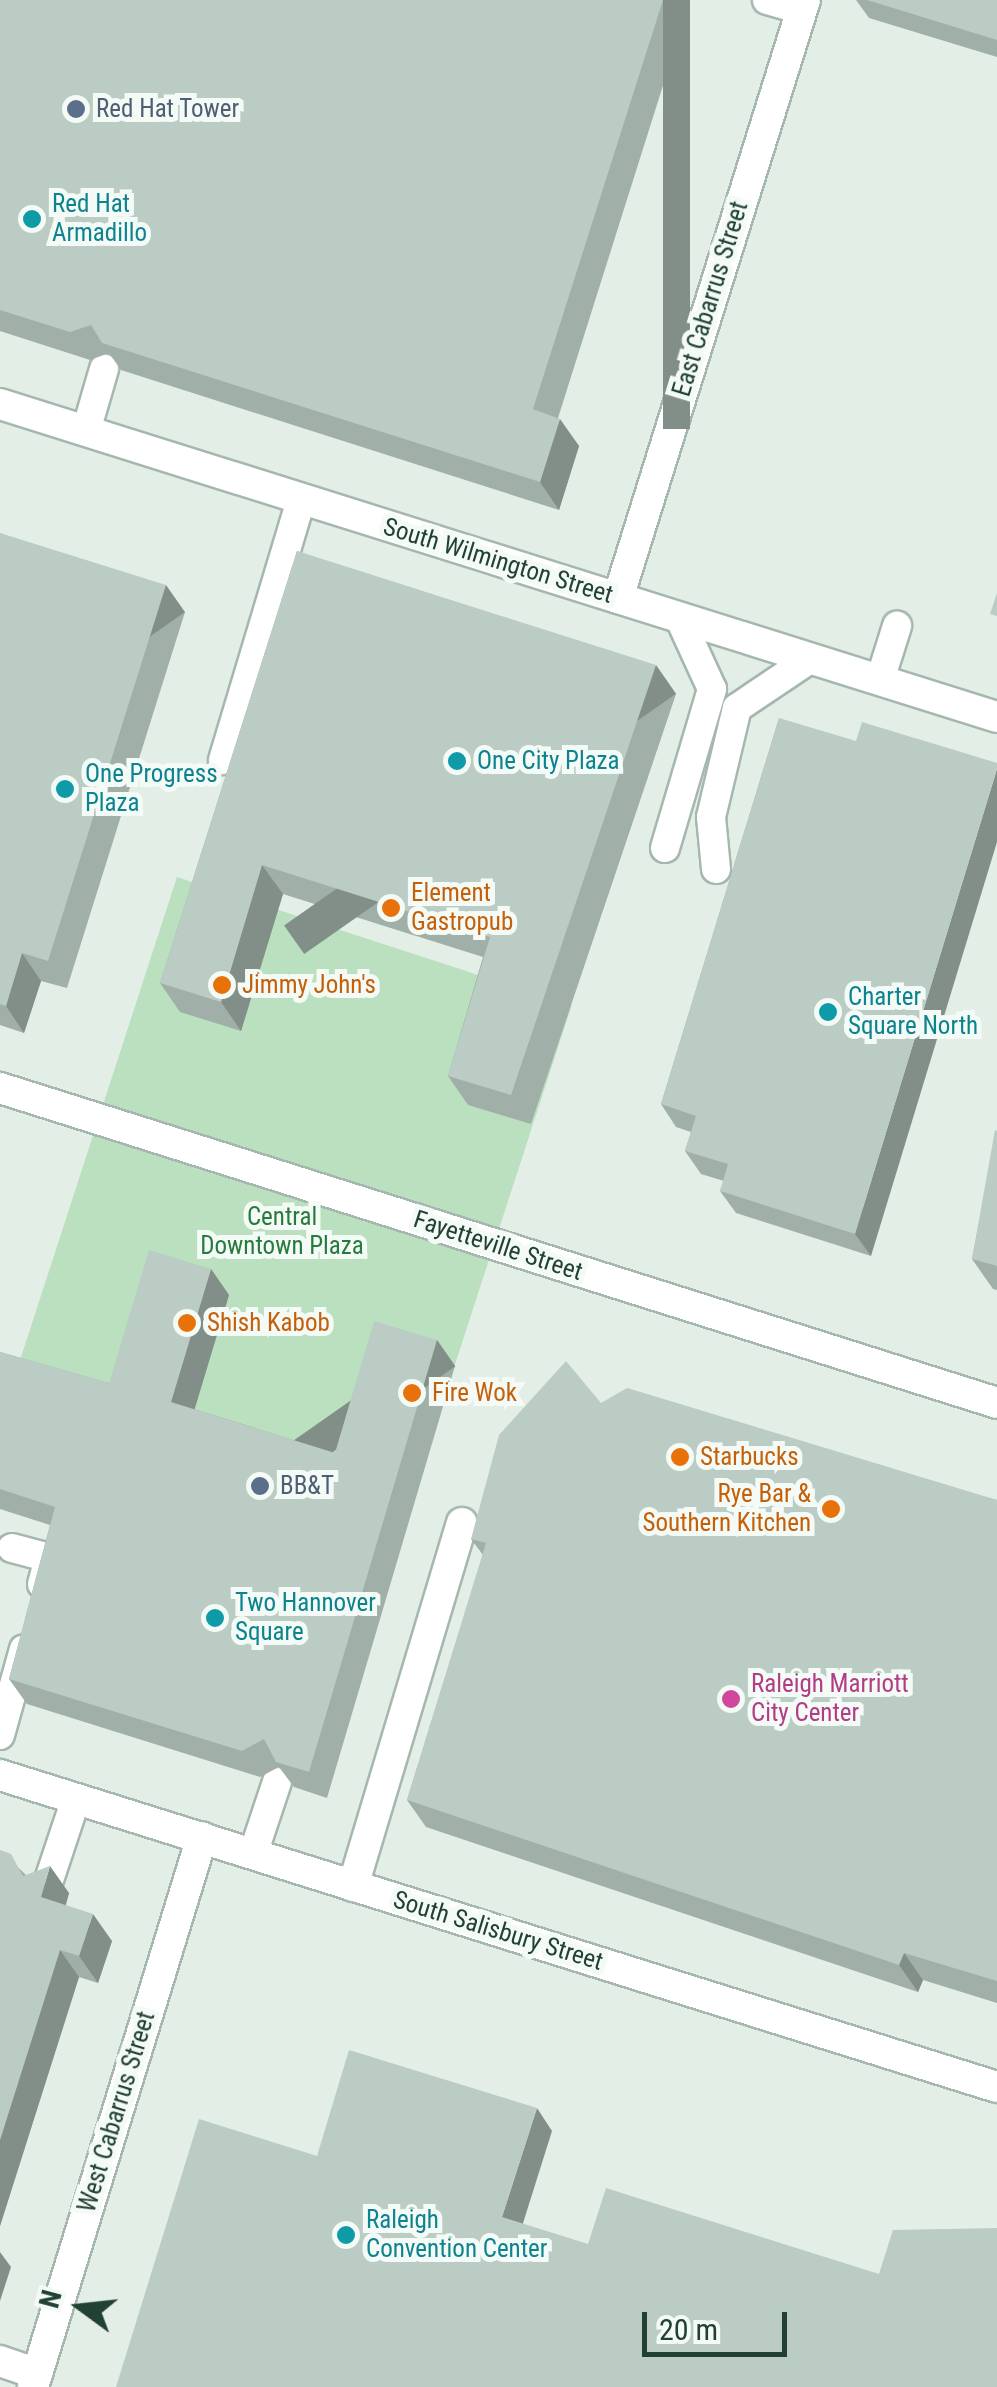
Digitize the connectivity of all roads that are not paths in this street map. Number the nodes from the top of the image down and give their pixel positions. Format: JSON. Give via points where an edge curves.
{"nodes":[{"id":1,"x":767,"y":0,"type":"edge"},
{"id":2,"x":804,"y":5,"type":"edge"},
{"id":3,"x":104,"y":368,"type":"edge"},
{"id":4,"x":0,"y":404,"type":"edge"},
{"id":5,"x":86,"y":431,"type":"junction"},
{"id":6,"x":302,"y":500,"type":"junction"},
{"id":7,"x":618,"y":598,"type":"junction"},
{"id":8,"x":680,"y":617,"type":"junction"},
{"id":9,"x":897,"y":626,"type":"dead end"},
{"id":10,"x":810,"y":659,"type":"junction"},
{"id":11,"x":880,"y":680,"type":"junction"},
{"id":12,"x":997,"y":717,"type":"edge"},
{"id":13,"x":224,"y":760,"type":"dead end"},
{"id":14,"x":666,"y":848,"type":"dead end"},
{"id":15,"x":716,"y":869,"type":"dead end"},
{"id":16,"x":0,"y":1088,"type":"edge"},
{"id":17,"x":997,"y":1403,"type":"edge"},
{"id":18,"x":462,"y":1523,"type":"dead end"},
{"id":19,"x":12,"y":1548,"type":"dead end"},
{"id":20,"x":0,"y":1734,"type":"edge"},
{"id":21,"x":0,"y":1775,"type":"edge"},
{"id":22,"x":277,"y":1782,"type":"edge"},
{"id":23,"x":76,"y":1798,"type":"junction"},
{"id":24,"x":202,"y":1837,"type":"junction"},
{"id":25,"x":253,"y":1854,"type":"junction"},
{"id":26,"x":47,"y":1886,"type":"edge"},
{"id":27,"x":353,"y":1886,"type":"junction"},
{"id":28,"x":997,"y":2087,"type":"edge"},
{"id":29,"x":0,"y":2361,"type":"edge"},
{"id":30,"x":35,"y":2380,"type":"edge"}],
"edges":[{"from":1,"to":2,"type":"lane"},
{"from":2,"to":7,"type":"street","name":"East Cabarrus Street"},
{"from":3,"to":5,"type":"lane"},
{"from":4,"to":5,"type":"street","name":"South Wilmington Street"},
{"from":5,"to":6,"type":"street","name":"South Wilmington Street"},
{"from":6,"to":7,"type":"street","name":"South Wilmington Street"},
{"from":6,"to":13,"type":"lane"},
{"from":7,"to":8,"type":"street","name":"South Wilmington Street"},
{"from":8,"to":10,"type":"street","name":"South Wilmington Street"},
{"from":8,"to":14,"type":"lane","via":[[712,688]]},
{"from":9,"to":11,"type":"lane"},
{"from":10,"to":11,"type":"street","name":"South Wilmington Street"},
{"from":10,"to":15,"type":"lane","via":[[738,708],[712,817]]},
{"from":11,"to":12,"type":"street","name":"South Wilmington Street"},
{"from":16,"to":17,"type":"street","name":"Fayetteville Street"},
{"from":18,"to":27,"type":"street"},
{"from":19,"to":20,"type":"lane","via":[[49,1558]]},
{"from":21,"to":23,"type":"street","name":"South Salisbury Street"},
{"from":22,"to":25,"type":"lane"},
{"from":23,"to":24,"type":"street","name":"South Salisbury Street"},
{"from":23,"to":26,"type":"lane"},
{"from":24,"to":25,"type":"street","name":"South Salisbury Street"},
{"from":24,"to":30,"type":"street","name":"West Cabarrus Street"},
{"from":25,"to":27,"type":"street","name":"South Salisbury Street"},
{"from":27,"to":28,"type":"street","name":"South Salisbury Street"},
{"from":29,"to":30,"type":"street"}]}
